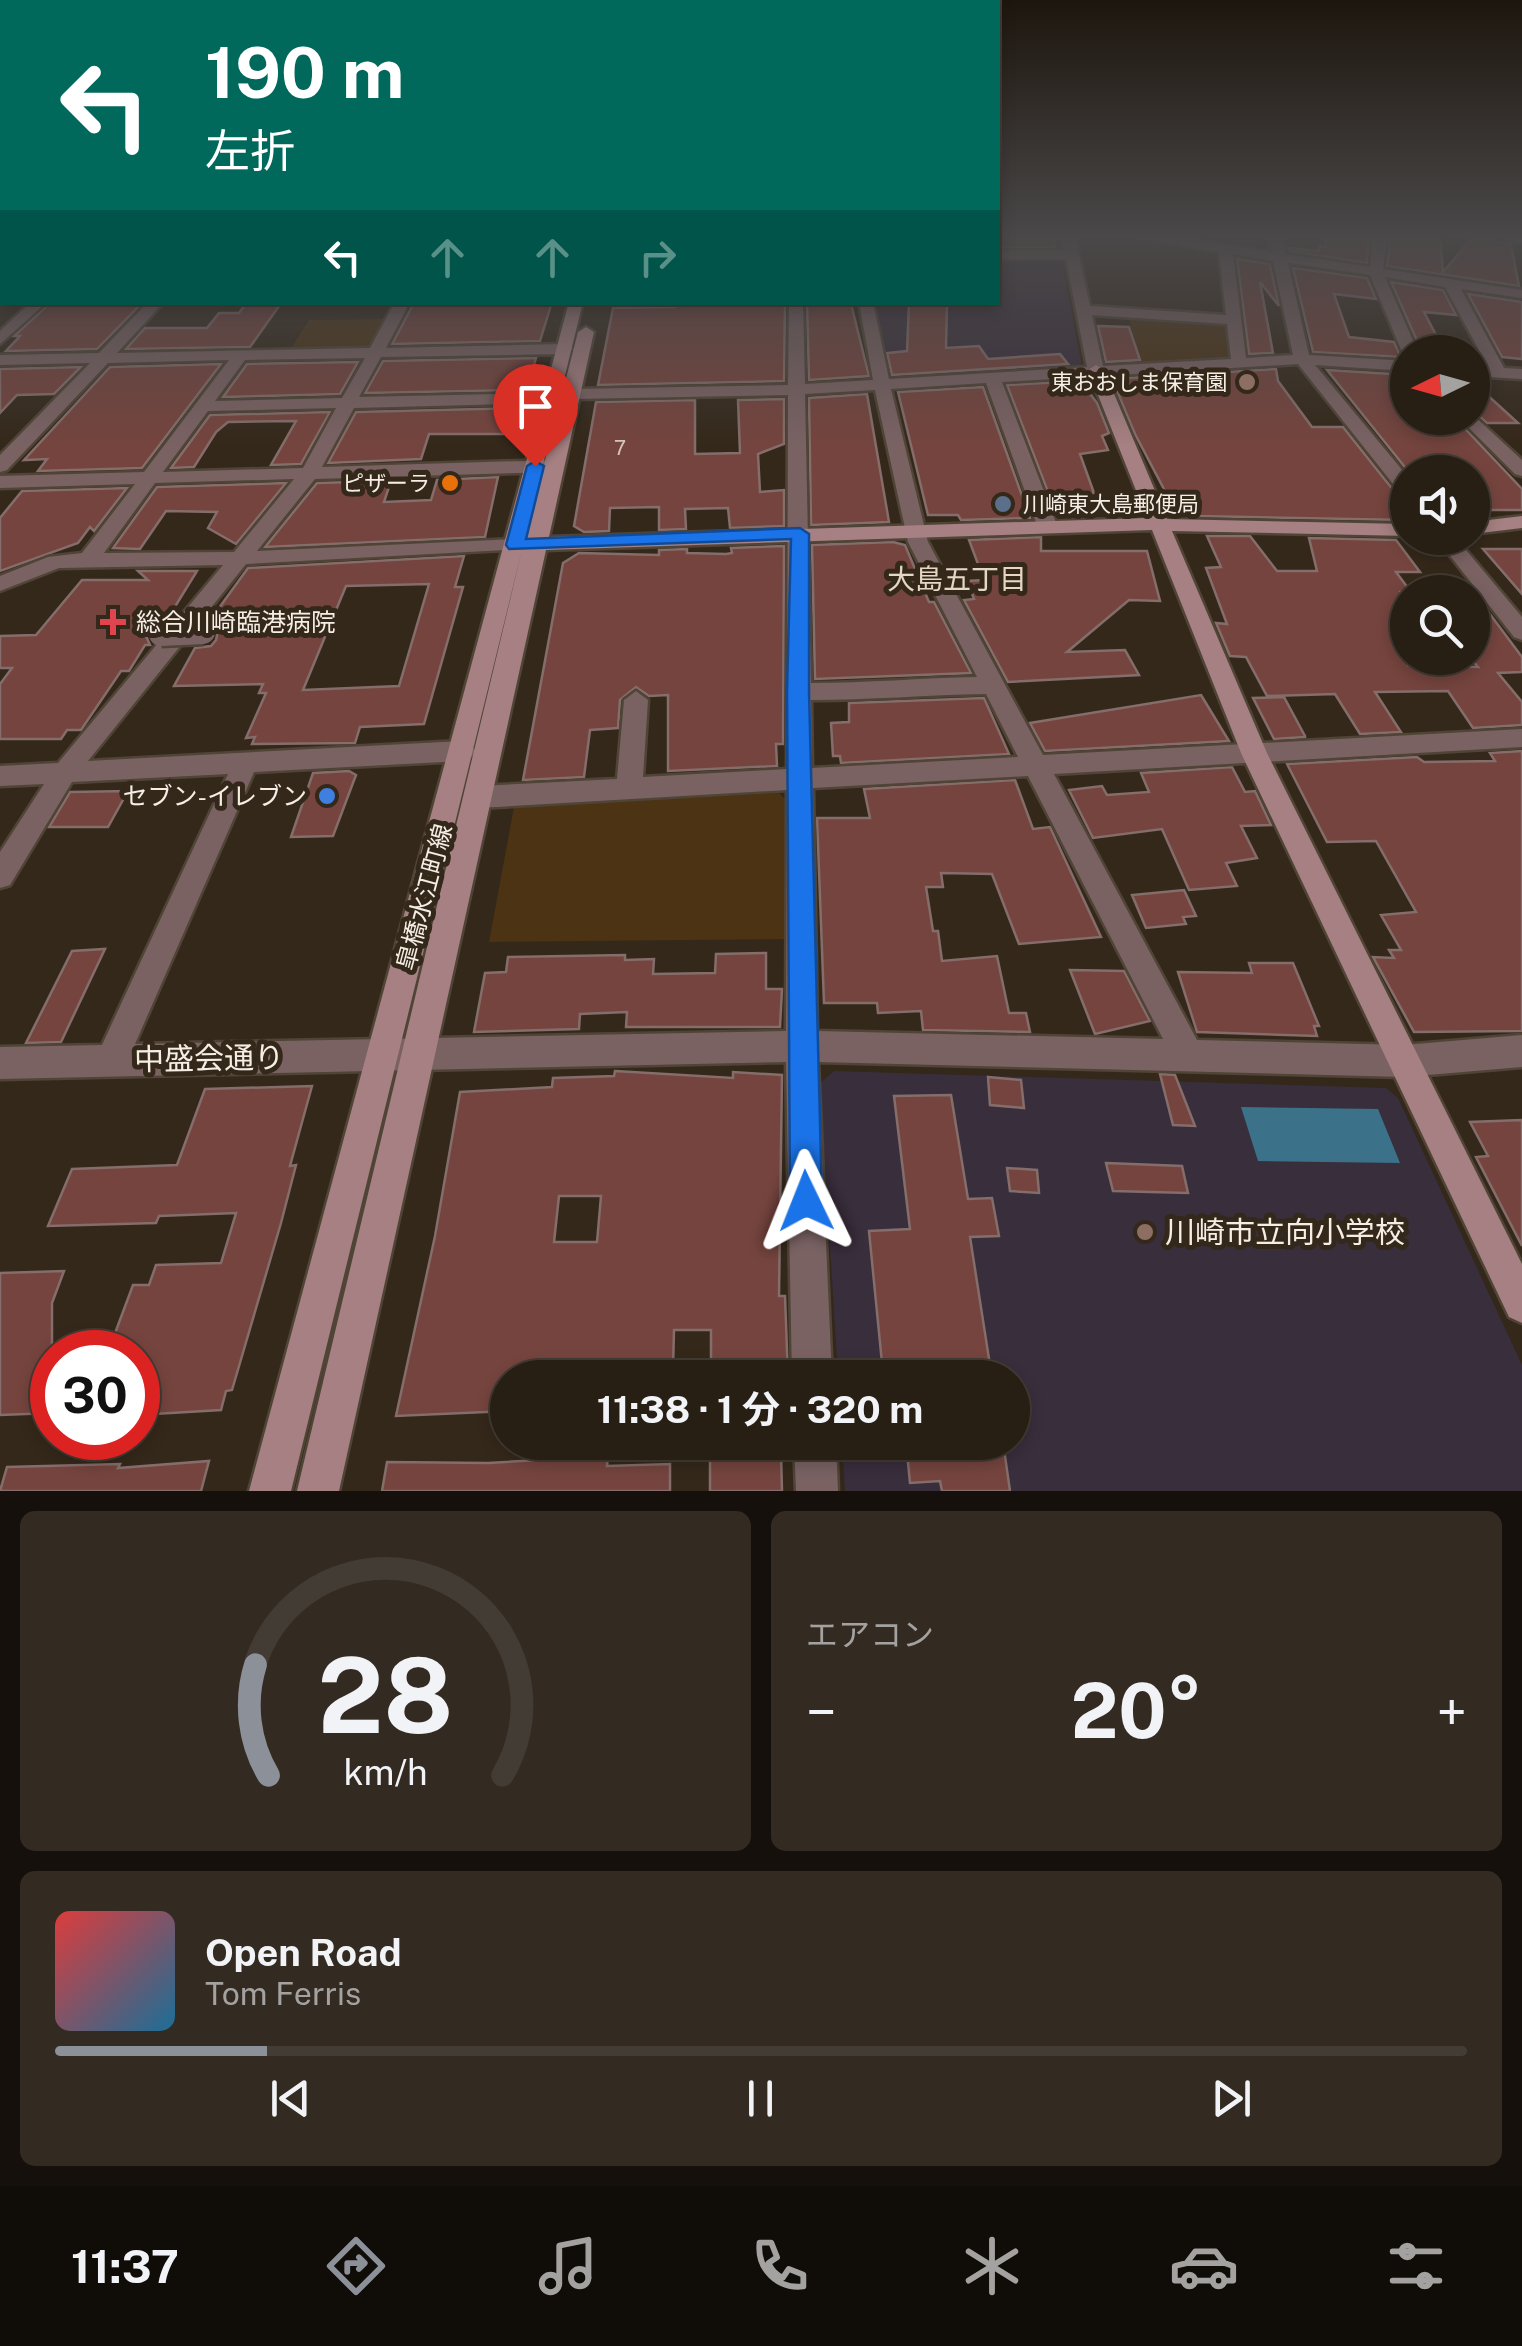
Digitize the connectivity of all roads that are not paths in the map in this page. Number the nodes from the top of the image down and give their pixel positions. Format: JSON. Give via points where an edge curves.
{"nodes":[{"id":1,"x":35,"y":307,"type":"edge"},
{"id":2,"x":153,"y":307,"type":"edge"},
{"id":3,"x":401,"y":307,"type":"edge"},
{"id":4,"x":575,"y":307,"type":"edge"},
{"id":5,"x":592,"y":307,"type":"edge"},
{"id":6,"x":796,"y":307,"type":"edge"},
{"id":7,"x":867,"y":307,"type":"edge"},
{"id":8,"x":1080,"y":307,"type":"edge"},
{"id":9,"x":1231,"y":307,"type":"edge"},
{"id":10,"x":1291,"y":307,"type":"edge"},
{"id":11,"x":1390,"y":307,"type":"edge"},
{"id":12,"x":1463,"y":307,"type":"edge"},
{"id":13,"x":1081,"y":310,"type":"junction"},
{"id":14,"x":1232,"y":320,"type":"junction"},
{"id":15,"x":1403,"y":335,"type":"edge"},
{"id":16,"x":0,"y":338,"type":"edge"},
{"id":17,"x":565,"y":349,"type":"junction"},
{"id":18,"x":376,"y":352,"type":"junction"},
{"id":19,"x":240,"y":356,"type":"junction"},
{"id":20,"x":104,"y":358,"type":"junction"},
{"id":21,"x":1302,"y":359,"type":"junction"},
{"id":22,"x":2,"y":362,"type":"edge"},
{"id":23,"x":1239,"y":362,"type":"junction"},
{"id":24,"x":1390,"y":365,"type":"edge"},
{"id":25,"x":1096,"y":370,"type":"junction"},
{"id":26,"x":1490,"y":372,"type":"edge"},
{"id":27,"x":1500,"y":373,"type":"junction"},
{"id":28,"x":1522,"y":374,"type":"edge"},
{"id":29,"x":992,"y":377,"type":"junction"},
{"id":30,"x":885,"y":385,"type":"junction"},
{"id":31,"x":796,"y":390,"type":"junction"},
{"id":32,"x":572,"y":394,"type":"junction"},
{"id":33,"x":552,"y":398,"type":"junction"},
{"id":34,"x":349,"y":402,"type":"junction"},
{"id":35,"x":203,"y":406,"type":"junction"},
{"id":36,"x":1486,"y":435,"type":"edge"},
{"id":37,"x":0,"y":466,"type":"edge"},
{"id":38,"x":546,"y":466,"type":"junction"},
{"id":39,"x":1390,"y":468,"type":"edge"},
{"id":40,"x":1522,"y":470,"type":"edge"},
{"id":41,"x":310,"y":472,"type":"junction"},
{"id":42,"x":151,"y":477,"type":"junction"},
{"id":43,"x":0,"y":482,"type":"edge"},
{"id":44,"x":1522,"y":522,"type":"edge"},
{"id":45,"x":1160,"y":523,"type":"junction"},
{"id":46,"x":1047,"y":526,"type":"junction"},
{"id":47,"x":1490,"y":526,"type":"edge"},
{"id":48,"x":914,"y":529,"type":"junction"},
{"id":49,"x":1390,"y":529,"type":"edge"},
{"id":50,"x":800,"y":534,"type":"junction"},
{"id":51,"x":527,"y":544,"type":"junction"},
{"id":52,"x":1460,"y":555,"type":"edge"},
{"id":53,"x":239,"y":558,"type":"junction"},
{"id":54,"x":88,"y":560,"type":"junction"},
{"id":55,"x":7,"y":581,"type":"edge"},
{"id":56,"x":0,"y":597,"type":"edge"},
{"id":57,"x":203,"y":632,"type":"dead end"},
{"id":58,"x":1522,"y":632,"type":"edge"},
{"id":59,"x":161,"y":634,"type":"dead end"},
{"id":60,"x":996,"y":685,"type":"junction"},
{"id":61,"x":798,"y":691,"type":"junction"},
{"id":62,"x":636,"y":700,"type":"dead end"},
{"id":63,"x":1522,"y":738,"type":"edge"},
{"id":64,"x":462,"y":751,"type":"junction"},
{"id":65,"x":1254,"y":753,"type":"junction"},
{"id":66,"x":246,"y":761,"type":"junction"},
{"id":67,"x":1036,"y":765,"type":"junction"},
{"id":68,"x":66,"y":772,"type":"junction"},
{"id":69,"x":0,"y":776,"type":"edge"},
{"id":70,"x":800,"y":779,"type":"junction"},
{"id":71,"x":628,"y":788,"type":"junction"},
{"id":72,"x":478,"y":796,"type":"junction"},
{"id":73,"x":0,"y":876,"type":"edge"},
{"id":74,"x":802,"y":1046,"type":"junction"},
{"id":75,"x":1522,"y":1051,"type":"edge"},
{"id":76,"x":400,"y":1053,"type":"junction"},
{"id":77,"x":1188,"y":1055,"type":"junction"},
{"id":78,"x":112,"y":1060,"type":"junction"},
{"id":79,"x":1404,"y":1061,"type":"junction"},
{"id":80,"x":0,"y":1063,"type":"edge"},
{"id":81,"x":1522,"y":1304,"type":"edge"},
{"id":82,"x":811,"y":1360,"type":"edge"},
{"id":83,"x":816,"y":1460,"type":"edge"},
{"id":84,"x":270,"y":1491,"type":"edge"},
{"id":85,"x":318,"y":1491,"type":"edge"},
{"id":86,"x":817,"y":1491,"type":"edge"}],
"edges":[{"from":1,"to":16,"type":"street"},
{"from":2,"to":20,"type":"street"},
{"from":3,"to":18,"type":"street"},
{"from":4,"to":17,"type":"street","name":"皐橋水江町線"},
{"from":5,"to":32,"type":"street","name":"皐橋水江町線"},
{"from":6,"to":31,"type":"street"},
{"from":7,"to":30,"type":"street"},
{"from":8,"to":13,"type":"street"},
{"from":9,"to":14,"type":"street"},
{"from":10,"to":21,"type":"street"},
{"from":11,"to":15,"type":"street"},
{"from":12,"to":27,"type":"street"},
{"from":13,"to":14,"type":"street"},
{"from":13,"to":25,"type":"street"},
{"from":14,"to":23,"type":"street"},
{"from":17,"to":18,"type":"street"},
{"from":17,"to":33,"type":"street","name":"皐橋水江町線"},
{"from":18,"to":19,"type":"street"},
{"from":18,"to":34,"type":"street"},
{"from":19,"to":20,"type":"street"},
{"from":19,"to":35,"type":"street"},
{"from":20,"to":22,"type":"street"},
{"from":20,"to":37,"type":"street"},
{"from":21,"to":23,"type":"street"},
{"from":21,"to":24,"type":"street"},
{"from":21,"to":39,"type":"street"},
{"from":23,"to":25,"type":"street"},
{"from":25,"to":29,"type":"street"},
{"from":25,"to":45,"type":"street"},
{"from":26,"to":27,"type":"street"},
{"from":27,"to":28,"type":"street"},
{"from":29,"to":30,"type":"street"},
{"from":29,"to":46,"type":"street"},
{"from":30,"to":31,"type":"street"},
{"from":30,"to":48,"type":"street"},
{"from":31,"to":32,"type":"street"},
{"from":31,"to":50,"type":"street"},
{"from":32,"to":38,"type":"street","name":"皐橋水江町線"},
{"from":33,"to":34,"type":"street"},
{"from":33,"to":38,"type":"street","name":"皐橋水江町線"},
{"from":34,"to":35,"type":"street"},
{"from":34,"to":41,"type":"street"},
{"from":35,"to":42,"type":"street"},
{"from":36,"to":40,"type":"street"},
{"from":38,"to":41,"type":"street"},
{"from":38,"to":51,"type":"street","name":"皐橋水江町線"},
{"from":41,"to":42,"type":"street"},
{"from":41,"to":53,"type":"street"},
{"from":42,"to":43,"type":"street"},
{"from":42,"to":54,"type":"street"},
{"from":44,"to":47,"type":"street"},
{"from":45,"to":46,"type":"street"},
{"from":45,"to":49,"type":"street"},
{"from":45,"to":65,"type":"street"},
{"from":46,"to":48,"type":"street"},
{"from":48,"to":50,"type":"street"},
{"from":48,"to":60,"type":"street"},
{"from":50,"to":51,"type":"street"},
{"from":50,"to":61,"type":"street"},
{"from":51,"to":53,"type":"street"},
{"from":51,"to":64,"type":"street","name":"皐橋水江町線"},
{"from":51,"to":72,"type":"street","name":"皐橋水江町線"},
{"from":52,"to":58,"type":"street"},
{"from":53,"to":54,"type":"street"},
{"from":53,"to":68,"type":"street"},
{"from":54,"to":55,"type":"street","via":[[56,562]]},
{"from":55,"to":56,"type":"street"},
{"from":57,"to":59,"type":"street","bridge":true},
{"from":60,"to":61,"type":"street"},
{"from":60,"to":67,"type":"street"},
{"from":61,"to":70,"type":"street"},
{"from":62,"to":71,"type":"street"},
{"from":63,"to":65,"type":"street"},
{"from":64,"to":66,"type":"street"},
{"from":64,"to":76,"type":"street","name":"皐橋水江町線"},
{"from":65,"to":67,"type":"street"},
{"from":65,"to":79,"type":"street"},
{"from":66,"to":68,"type":"street"},
{"from":66,"to":78,"type":"street"},
{"from":67,"to":70,"type":"street"},
{"from":67,"to":77,"type":"street"},
{"from":68,"to":69,"type":"street"},
{"from":68,"to":73,"type":"street"},
{"from":70,"to":71,"type":"street"},
{"from":70,"to":74,"type":"street"},
{"from":71,"to":72,"type":"street"},
{"from":72,"to":76,"type":"street","name":"皐橋水江町線"},
{"from":74,"to":76,"type":"street","name":"中盛会通り"},
{"from":74,"to":77,"type":"street","name":"中盛会通り"},
{"from":74,"to":82,"type":"street"},
{"from":75,"to":79,"type":"street","name":"中盛会通り"},
{"from":76,"to":78,"type":"street","name":"中盛会通り"},
{"from":76,"to":84,"type":"street","name":"皐橋水江町線"},
{"from":76,"to":85,"type":"street","name":"皐橋水江町線"},
{"from":77,"to":79,"type":"street","name":"中盛会通り"},
{"from":78,"to":80,"type":"street","name":"中盛会通り"},
{"from":79,"to":81,"type":"street"},
{"from":83,"to":86,"type":"street"}]}
